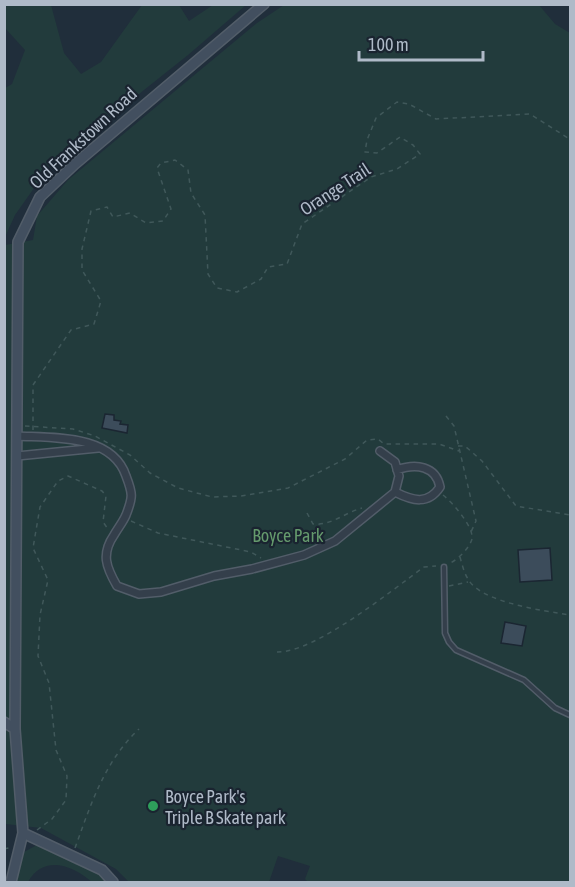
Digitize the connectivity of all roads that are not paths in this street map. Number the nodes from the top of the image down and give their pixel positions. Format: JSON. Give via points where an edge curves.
{"nodes":[{"id":1,"x":264,"y":4,"type":"edge"},
{"id":2,"x":17,"y":436,"type":"junction"},
{"id":3,"x":101,"y":448,"type":"junction"},
{"id":4,"x":380,"y":451,"type":"dead end"},
{"id":5,"x":17,"y":456,"type":"junction"},
{"id":6,"x":397,"y":470,"type":"junction"},
{"id":7,"x":395,"y":492,"type":"junction"},
{"id":8,"x":444,"y":567,"type":"road end"},
{"id":9,"x":570,"y":715,"type":"edge"},
{"id":10,"x":4,"y":722,"type":"edge"},
{"id":11,"x":15,"y":729,"type":"junction"},
{"id":12,"x":26,"y":835,"type":"junction"},
{"id":13,"x":10,"y":882,"type":"edge"},
{"id":14,"x":113,"y":882,"type":"edge"}],
"edges":[{"from":1,"to":2,"type":"street","name":"Old Frankstown Road","via":[[40,197],[18,242]]},
{"from":2,"to":3,"type":"street","via":[[72,440]]},
{"from":2,"to":5,"type":"street","name":"Old Frankstown Road"},
{"from":3,"to":5,"type":"street"},
{"from":3,"to":7,"type":"street","via":[[124,469],[132,494],[125,518],[106,552],[106,566],[117,585],[139,594],[161,592],[304,555],[335,541]]},
{"from":4,"to":6,"type":"street","via":[[395,462]]},
{"from":5,"to":11,"type":"street","name":"Old Frankstown Road"},
{"from":6,"to":7,"type":"street"},
{"from":6,"to":7,"type":"street","via":[[418,467],[432,471],[440,487],[428,499]]},
{"from":8,"to":9,"type":"lane","via":[[445,633],[449,642],[456,650],[524,680],[555,708]]},
{"from":10,"to":11,"type":"street"},
{"from":11,"to":12,"type":"street","name":"Old Frankstown Road"},
{"from":12,"to":13,"type":"street","name":"Old Frankstown Road"},
{"from":12,"to":14,"type":"street","via":[[102,870]]}]}
